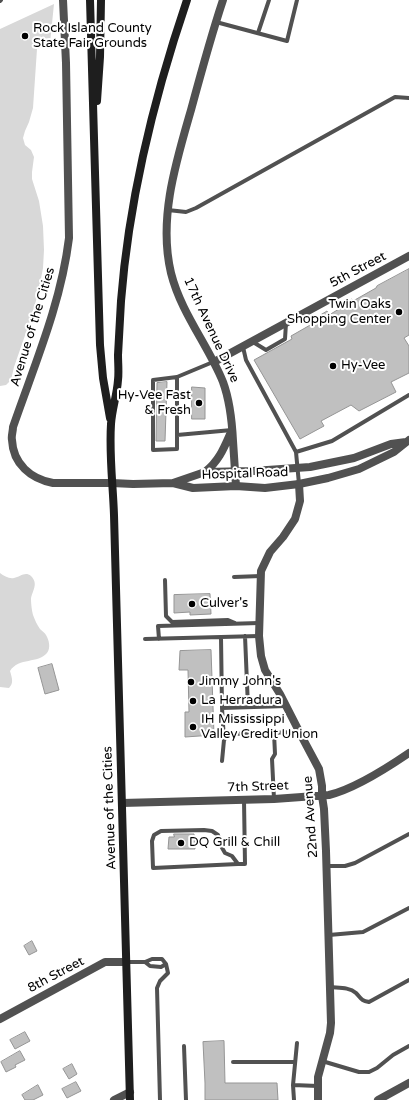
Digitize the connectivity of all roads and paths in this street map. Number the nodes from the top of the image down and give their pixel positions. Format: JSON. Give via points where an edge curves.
{"nodes":[{"id":1,"x":63,"y":0,"type":"edge"},
{"id":2,"x":90,"y":0,"type":"edge"},
{"id":3,"x":101,"y":0,"type":"edge"},
{"id":4,"x":187,"y":0,"type":"edge"},
{"id":5,"x":223,"y":0,"type":"edge"},
{"id":6,"x":268,"y":0,"type":"edge"},
{"id":7,"x":297,"y":0,"type":"edge"},
{"id":8,"x":216,"y":22,"type":"junction"},
{"id":9,"x":258,"y":33,"type":"junction"},
{"id":10,"x":409,"y":98,"type":"edge"},
{"id":11,"x":94,"y":146,"type":"junction"},
{"id":12,"x":168,"y":210,"type":"junction"},
{"id":13,"x":409,"y":256,"type":"edge"},
{"id":14,"x":286,"y":323,"type":"junction"},
{"id":15,"x":252,"y":341,"type":"junction"},
{"id":16,"x":242,"y":346,"type":"junction"},
{"id":17,"x":214,"y":362,"type":"junction"},
{"id":18,"x":177,"y":378,"type":"junction"},
{"id":19,"x":409,"y":395,"type":"edge"},
{"id":20,"x":111,"y":424,"type":"junction"},
{"id":21,"x":232,"y":430,"type":"junction"},
{"id":22,"x":177,"y":435,"type":"junction"},
{"id":23,"x":407,"y":441,"type":"edge"},
{"id":24,"x":296,"y":452,"type":"junction"},
{"id":25,"x":298,"y":469,"type":"junction"},
{"id":26,"x":235,"y":471,"type":"junction"},
{"id":27,"x":205,"y":472,"type":"junction"},
{"id":28,"x":112,"y":483,"type":"junction"},
{"id":29,"x":173,"y":483,"type":"junction"},
{"id":30,"x":299,"y":484,"type":"junction"},
{"id":31,"x":236,"y":486,"type":"junction"},
{"id":32,"x":114,"y":515,"type":"junction"},
{"id":33,"x":261,"y":576,"type":"junction"},
{"id":34,"x":234,"y":577,"type":"dead end"},
{"id":35,"x":165,"y":580,"type":"dead end"},
{"id":36,"x":260,"y":623,"type":"junction"},
{"id":37,"x":237,"y":624,"type":"junction"},
{"id":38,"x":245,"y":636,"type":"junction"},
{"id":39,"x":259,"y":636,"type":"junction"},
{"id":40,"x":221,"y":637,"type":"junction"},
{"id":41,"x":145,"y":639,"type":"dead end"},
{"id":42,"x":159,"y":639,"type":"junction"},
{"id":43,"x":118,"y":664,"type":"dead end"},
{"id":44,"x":286,"y":706,"type":"junction"},
{"id":45,"x":248,"y":707,"type":"junction"},
{"id":46,"x":222,"y":708,"type":"junction"},
{"id":47,"x":299,"y":732,"type":"junction"},
{"id":48,"x":274,"y":733,"type":"junction"},
{"id":49,"x":224,"y":740,"type":"junction"},
{"id":50,"x":409,"y":753,"type":"edge"},
{"id":51,"x":222,"y":761,"type":"dead end"},
{"id":52,"x":322,"y":796,"type":"junction"},
{"id":53,"x":274,"y":798,"type":"junction"},
{"id":54,"x":244,"y":799,"type":"junction"},
{"id":55,"x":122,"y":803,"type":"junction"},
{"id":56,"x":409,"y":834,"type":"edge"},
{"id":57,"x":238,"y":864,"type":"junction"},
{"id":58,"x":326,"y":866,"type":"junction"},
{"id":59,"x":409,"y":908,"type":"edge"},
{"id":60,"x":329,"y":935,"type":"junction"},
{"id":61,"x":126,"y":962,"type":"junction"},
{"id":62,"x":145,"y":962,"type":"junction"},
{"id":63,"x":166,"y":964,"type":"junction"},
{"id":64,"x":409,"y":980,"type":"edge"},
{"id":65,"x":330,"y":987,"type":"junction"},
{"id":66,"x":0,"y":1019,"type":"edge"},
{"id":67,"x":297,"y":1043,"type":"dead end"},
{"id":68,"x":184,"y":1046,"type":"dead end"},
{"id":69,"x":409,"y":1046,"type":"edge"},
{"id":70,"x":322,"y":1061,"type":"junction"},
{"id":71,"x":233,"y":1062,"type":"dead end"},
{"id":72,"x":295,"y":1062,"type":"junction"},
{"id":73,"x":293,"y":1085,"type":"junction"},
{"id":74,"x":408,"y":1085,"type":"edge"},
{"id":75,"x":318,"y":1086,"type":"junction"},
{"id":76,"x":130,"y":1096,"type":"edge"},
{"id":77,"x":114,"y":1100,"type":"edge"},
{"id":78,"x":160,"y":1100,"type":"edge"},
{"id":79,"x":186,"y":1100,"type":"edge"},
{"id":80,"x":294,"y":1100,"type":"edge"},
{"id":81,"x":318,"y":1100,"type":"edge"},
{"id":82,"x":378,"y":1100,"type":"edge"}],
"edges":[{"from":1,"to":28,"type":"street","name":"Avenue of the Cities","via":[[69,238],[57,299],[13,428],[12,440],[16,458],[21,466],[36,478],[53,483]]},
{"from":2,"to":11,"type":"main road","name":"Avenue of the Cities"},
{"from":3,"to":11,"type":"main road","name":"Avenue of the Cities"},
{"from":4,"to":20,"type":"main road","name":"Avenue of the Cities","via":[[151,119],[134,203],[122,286],[118,380]]},
{"from":5,"to":8,"type":"street","name":"17th Avenue Drive"},
{"from":6,"to":9,"type":"lane"},
{"from":7,"to":9,"type":"lane","via":[[287,42]]},
{"from":8,"to":9,"type":"lane"},
{"from":8,"to":12,"type":"street","name":"17th Avenue Drive","via":[[178,154]]},
{"from":10,"to":12,"type":"lane","via":[[395,97],[196,208],[186,212]]},
{"from":11,"to":20,"type":"main road","name":"Avenue of the Cities","via":[[100,345]]},
{"from":12,"to":17,"type":"street","name":"17th Avenue Drive","via":[[166,247],[176,290]]},
{"from":13,"to":14,"type":"street","name":"5th Street"},
{"from":14,"to":15,"type":"street","name":"5th Street"},
{"from":14,"to":15,"type":"lane","via":[[285,339],[266,350]]},
{"from":15,"to":16,"type":"street","name":"5th Street"},
{"from":16,"to":17,"type":"street","name":"5th Street"},
{"from":16,"to":24,"type":"lane","via":[[246,360]]},
{"from":17,"to":18,"type":"lane"},
{"from":17,"to":21,"type":"street","name":"17th Avenue Drive","via":[[228,396]]},
{"from":18,"to":22,"type":"lane"},
{"from":18,"to":22,"type":"lane","via":[[153,380],[152,450],[177,449]]},
{"from":19,"to":24,"type":"lane","via":[[332,441]]},
{"from":20,"to":28,"type":"main road","name":"Avenue of the Cities"},
{"from":21,"to":22,"type":"lane"},
{"from":21,"to":26,"type":"street","name":"17th Avenue Drive"},
{"from":21,"to":27,"type":"street","via":[[218,460]]},
{"from":23,"to":25,"type":"street","name":"Hospital Road","via":[[391,444],[354,458]]},
{"from":23,"to":30,"type":"street","name":"Hospital Road","via":[[394,452],[359,469]]},
{"from":24,"to":25,"type":"lane"},
{"from":25,"to":26,"type":"street","name":"Hospital Road"},
{"from":25,"to":30,"type":"lane"},
{"from":26,"to":27,"type":"street","name":"Hospital Road"},
{"from":26,"to":31,"type":"street","name":"17th Avenue Drive"},
{"from":27,"to":29,"type":"street","name":"Hospital Road"},
{"from":28,"to":29,"type":"street","name":"Hospital Road"},
{"from":28,"to":32,"type":"main road","name":"Avenue of the Cities"},
{"from":29,"to":31,"type":"street","name":"Hospital Road","via":[[193,488]]},
{"from":30,"to":31,"type":"street","name":"Hospital Road","via":[[265,488]]},
{"from":30,"to":33,"type":"street","name":"22nd Avenue","via":[[300,501],[294,519],[270,552]]},
{"from":32,"to":43,"type":"main road","name":"Avenue of the Cities"},
{"from":32,"to":55,"type":"main road","name":"Avenue of the Cities"},
{"from":33,"to":34,"type":"lane"},
{"from":33,"to":36,"type":"street","name":"22nd Avenue"},
{"from":35,"to":37,"type":"lane","via":[[166,616],[172,622],[228,620]]},
{"from":36,"to":37,"type":"lane"},
{"from":36,"to":39,"type":"street","name":"22nd Avenue"},
{"from":37,"to":42,"type":"lane","via":[[158,626]]},
{"from":38,"to":39,"type":"lane"},
{"from":38,"to":40,"type":"lane"},
{"from":38,"to":45,"type":"lane"},
{"from":39,"to":44,"type":"street","name":"22nd Avenue","via":[[265,670]]},
{"from":40,"to":42,"type":"lane"},
{"from":40,"to":46,"type":"lane"},
{"from":41,"to":42,"type":"lane"},
{"from":44,"to":45,"type":"lane"},
{"from":44,"to":47,"type":"street","name":"22nd Avenue"},
{"from":45,"to":46,"type":"lane"},
{"from":46,"to":49,"type":"lane"},
{"from":47,"to":48,"type":"lane"},
{"from":47,"to":52,"type":"street","name":"22nd Avenue","via":[[319,769]]},
{"from":48,"to":49,"type":"lane","via":[[229,734]]},
{"from":48,"to":53,"type":"lane"},
{"from":49,"to":51,"type":"lane"},
{"from":50,"to":52,"type":"street","name":"7th Street","via":[[366,779],[337,793]]},
{"from":52,"to":53,"type":"street","name":"7th Street"},
{"from":52,"to":58,"type":"street","name":"22nd Avenue"},
{"from":53,"to":54,"type":"street","name":"7th Street"},
{"from":54,"to":55,"type":"street","name":"7th Street"},
{"from":54,"to":57,"type":"lane","via":[[245,864]]},
{"from":55,"to":61,"type":"main road","name":"Avenue of the Cities"},
{"from":56,"to":58,"type":"lane","via":[[355,863],[346,866]]},
{"from":57,"to":57,"type":"lane","via":[[152,868],[152,841],[154,835],[161,831],[212,831],[218,835],[225,853],[232,856]]},
{"from":58,"to":60,"type":"street","name":"22nd Avenue"},
{"from":59,"to":60,"type":"lane","via":[[363,932]]},
{"from":60,"to":65,"type":"street","name":"22nd Avenue"},
{"from":61,"to":62,"type":"lane"},
{"from":61,"to":66,"type":"street","name":"8th Street","via":[[105,962]]},
{"from":61,"to":76,"type":"main road","name":"Avenue of the Cities"},
{"from":62,"to":63,"type":"lane","via":[[150,966],[161,967]]},
{"from":62,"to":63,"type":"lane","via":[[162,959]]},
{"from":63,"to":78,"type":"lane","via":[[168,973],[157,988]]},
{"from":64,"to":65,"type":"lane","via":[[369,1002],[362,1000],[356,992],[348,988]]},
{"from":65,"to":70,"type":"street","name":"22nd Avenue","via":[[330,1034]]},
{"from":67,"to":72,"type":"lane"},
{"from":68,"to":79,"type":"lane"},
{"from":69,"to":70,"type":"lane","via":[[369,1072],[359,1072]]},
{"from":70,"to":75,"type":"street","name":"22nd Avenue"},
{"from":71,"to":72,"type":"lane"},
{"from":72,"to":73,"type":"lane"},
{"from":73,"to":75,"type":"lane"},
{"from":73,"to":80,"type":"lane"},
{"from":74,"to":82,"type":"street"},
{"from":75,"to":81,"type":"street","name":"22nd Avenue"},
{"from":76,"to":77,"type":"street"}]}
